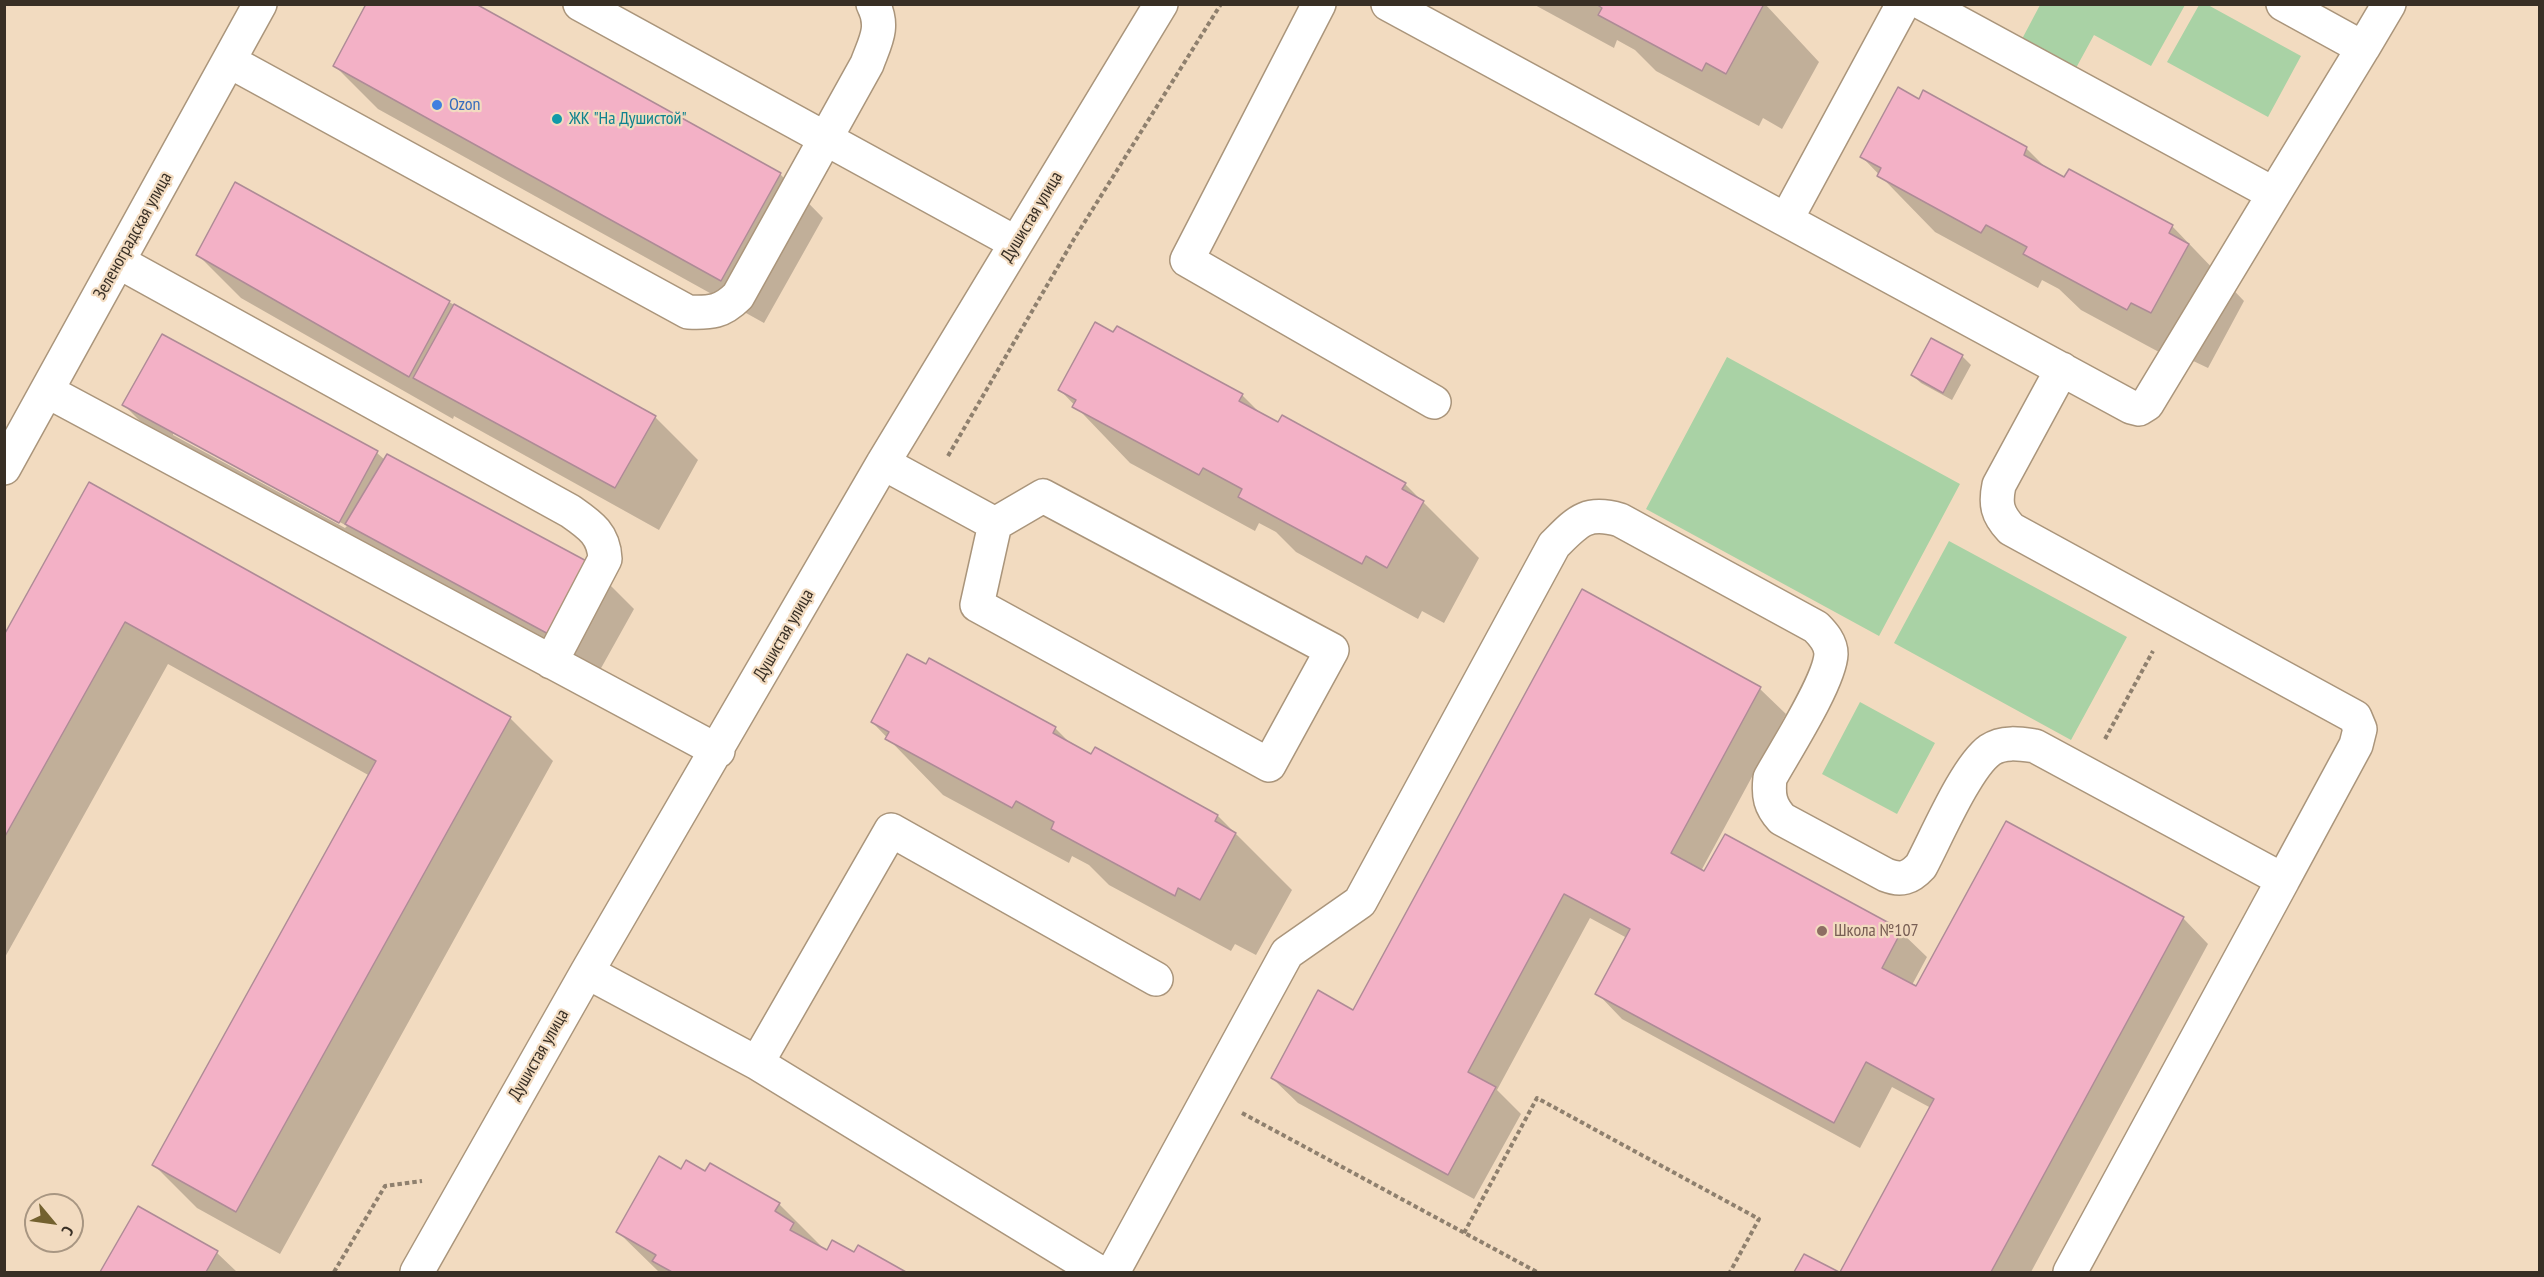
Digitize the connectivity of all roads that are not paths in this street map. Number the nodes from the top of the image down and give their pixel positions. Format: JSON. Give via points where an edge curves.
{"nodes":[{"id":1,"x":260,"y":4,"type":"edge"},
{"id":2,"x":580,"y":4,"type":"edge"},
{"id":3,"x":873,"y":4,"type":"edge"},
{"id":4,"x":1161,"y":4,"type":"edge"},
{"id":5,"x":1319,"y":4,"type":"edge"},
{"id":6,"x":1388,"y":4,"type":"edge"},
{"id":7,"x":1903,"y":4,"type":"edge"},
{"id":8,"x":1924,"y":4,"type":"edge"},
{"id":9,"x":2283,"y":4,"type":"edge"},
{"id":10,"x":2389,"y":4,"type":"edge"},
{"id":11,"x":2363,"y":48,"type":"junction"},
{"id":12,"x":229,"y":61,"type":"junction"},
{"id":13,"x":825,"y":140,"type":"junction"},
{"id":14,"x":2274,"y":194,"type":"junction"},
{"id":15,"x":1786,"y":220,"type":"junction"},
{"id":16,"x":1016,"y":243,"type":"junction"},
{"id":17,"x":118,"y":262,"type":"junction"},
{"id":18,"x":2062,"y":369,"type":"junction"},
{"id":19,"x":47,"y":391,"type":"junction"},
{"id":20,"x":1434,"y":402,"type":"dead end"},
{"id":21,"x":883,"y":463,"type":"junction"},
{"id":22,"x":4,"y":468,"type":"edge"},
{"id":23,"x":995,"y":524,"type":"junction"},
{"id":24,"x":551,"y":662,"type":"junction"},
{"id":25,"x":718,"y":751,"type":"junction"},
{"id":26,"x":2283,"y":880,"type":"junction"},
{"id":27,"x":587,"y":972,"type":"junction"},
{"id":28,"x":1156,"y":979,"type":"dead end"},
{"id":29,"x":757,"y":1063,"type":"junction"},
{"id":30,"x":1096,"y":1271,"type":"edge"},
{"id":31,"x":417,"y":1272,"type":"edge"},
{"id":32,"x":2070,"y":1272,"type":"edge"}],
"edges":[{"from":1,"to":12,"type":"street","name":"Зеленоградская улица"},
{"from":2,"to":13,"type":"street"},
{"from":3,"to":13,"type":"street","via":[[880,19],[877,36],[867,64]]},
{"from":4,"to":16,"type":"street","name":"Душистая улица"},
{"from":5,"to":20,"type":"street","via":[[1187,260]]},
{"from":6,"to":15,"type":"street"},
{"from":7,"to":15,"type":"street"},
{"from":8,"to":14,"type":"street"},
{"from":9,"to":11,"type":"street"},
{"from":10,"to":11,"type":"street"},
{"from":11,"to":14,"type":"street"},
{"from":12,"to":13,"type":"street","via":[[688,312],[710,313],[726,308],[738,296]]},
{"from":12,"to":17,"type":"street","name":"Зеленоградская улица"},
{"from":13,"to":16,"type":"street"},
{"from":14,"to":18,"type":"street","via":[[2147,404],[2139,409],[2131,407]]},
{"from":15,"to":18,"type":"street"},
{"from":16,"to":21,"type":"street","name":"Душистая улица"},
{"from":17,"to":19,"type":"street","name":"Зеленоградская улица"},
{"from":17,"to":24,"type":"street","via":[[570,511],[598,532],[605,545],[605,559]]},
{"from":18,"to":26,"type":"street","via":[[1999,484],[1995,501],[1999,517],[2011,529],[2355,717],[2360,729],[2356,745]]},
{"from":19,"to":22,"type":"street","name":"Зеленоградская улица"},
{"from":19,"to":24,"type":"street"},
{"from":21,"to":23,"type":"street"},
{"from":21,"to":25,"type":"street","name":"Душистая улица"},
{"from":23,"to":23,"type":"street","via":[[1042,496],[1332,650],[1269,765],[977,605]]},
{"from":24,"to":25,"type":"street"},
{"from":25,"to":27,"type":"street","name":"Душистая улица"},
{"from":26,"to":30,"type":"street","via":[[2035,746],[2015,742],[1991,749],[1972,771],[1912,876],[1897,879],[1886,875],[1782,819],[1772,808],[1768,793],[1770,778],[1828,672],[1831,652],[1826,637],[1816,627],[1620,520],[1599,514],[1576,523],[1554,545],[1360,902],[1287,953],[1210,1095]]},
{"from":26,"to":32,"type":"street"},
{"from":27,"to":29,"type":"street"},
{"from":27,"to":31,"type":"street","name":"Душистая улица"},
{"from":28,"to":29,"type":"street","via":[[891,830]]},
{"from":29,"to":30,"type":"street"}]}
